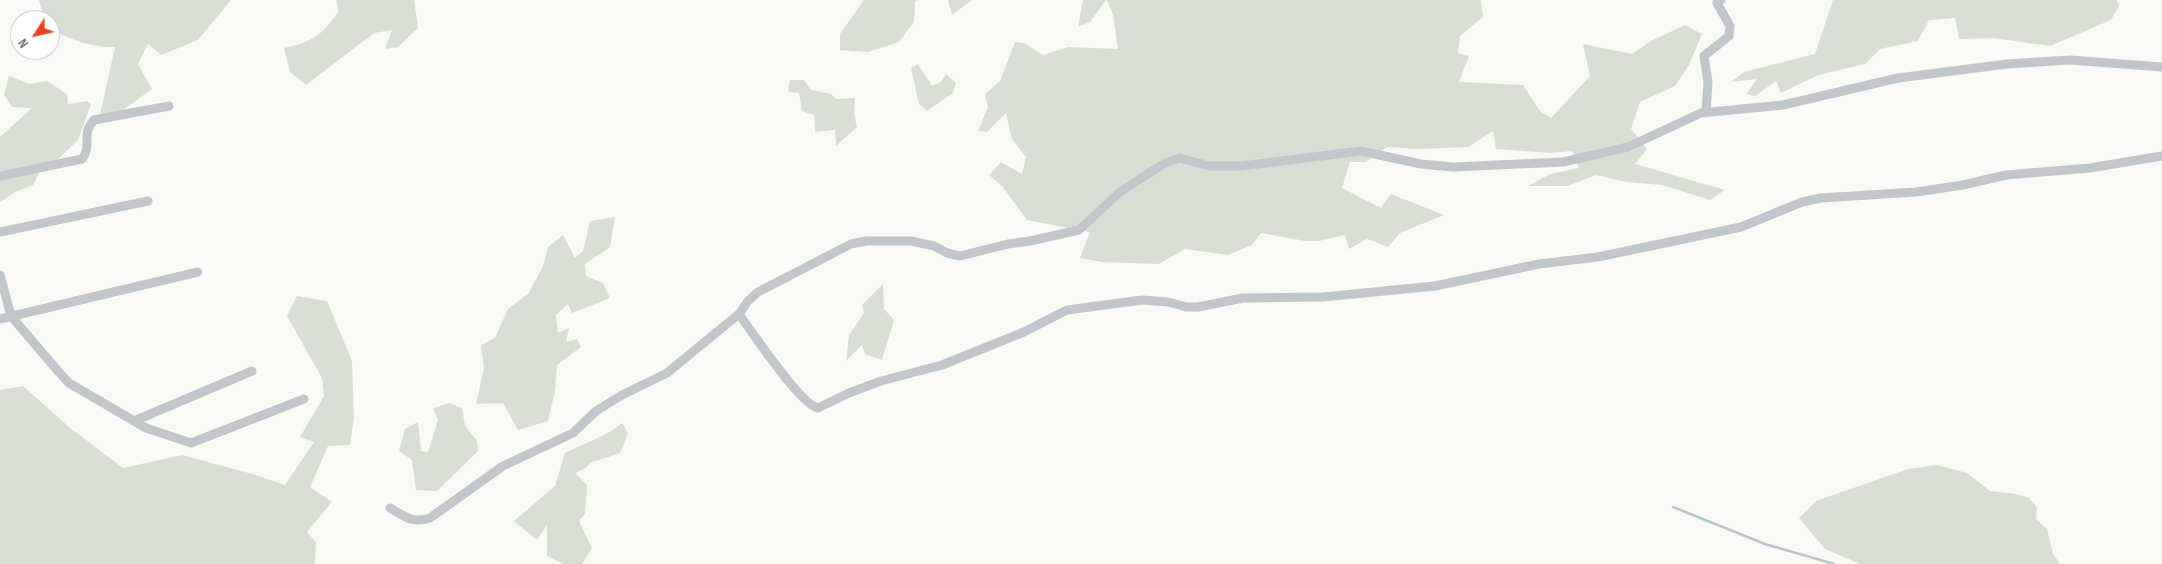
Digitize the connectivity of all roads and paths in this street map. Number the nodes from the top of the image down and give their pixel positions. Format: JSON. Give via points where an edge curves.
{"nodes":[{"id":1,"x":1721,"y":0,"type":"edge"},
{"id":2,"x":2162,"y":67,"type":"edge"},
{"id":3,"x":169,"y":106,"type":"dead end"},
{"id":4,"x":1706,"y":112,"type":"junction"},
{"id":5,"x":2162,"y":156,"type":"edge"},
{"id":6,"x":0,"y":176,"type":"edge"},
{"id":7,"x":148,"y":202,"type":"dead end"},
{"id":8,"x":0,"y":232,"type":"edge"},
{"id":9,"x":198,"y":272,"type":"dead end"},
{"id":10,"x":0,"y":275,"type":"edge"},
{"id":11,"x":739,"y":314,"type":"junction"},
{"id":12,"x":11,"y":316,"type":"junction"},
{"id":13,"x":0,"y":319,"type":"edge"},
{"id":14,"x":252,"y":371,"type":"dead end"},
{"id":15,"x":304,"y":399,"type":"dead end"},
{"id":16,"x":134,"y":422,"type":"junction"},
{"id":17,"x":390,"y":508,"type":"dead end"}],
"edges":[{"from":1,"to":4,"type":"street","via":[[1717,3],[1730,26],[1729,36],[1704,56],[1708,82]]},
{"from":2,"to":4,"type":"street","via":[[2070,60],[2007,64],[1890,80],[1783,105]]},
{"from":3,"to":6,"type":"street","via":[[94,120],[86,131],[86,154],[82,159]]},
{"from":4,"to":11,"type":"street","via":[[1628,147],[1562,162],[1453,167],[1421,164],[1361,151],[1242,166],[1209,166],[1180,158],[1165,163],[1120,192],[1079,230],[960,256],[911,241],[851,244],[758,292]]},
{"from":5,"to":11,"type":"street","via":[[2090,168],[2006,175],[1916,192],[1821,198],[1783,209],[1741,227],[1598,258],[1539,264],[1436,286],[1323,297],[1242,298],[1198,307],[1142,300],[1068,310],[1024,332],[942,365],[881,381],[818,408],[795,390]]},
{"from":7,"to":8,"type":"street"},
{"from":9,"to":12,"type":"street"},
{"from":10,"to":12,"type":"street"},
{"from":11,"to":17,"type":"street","via":[[668,373],[596,411],[573,433],[503,466],[430,518],[410,520]]},
{"from":12,"to":13,"type":"street"},
{"from":12,"to":16,"type":"street","via":[[69,383]]},
{"from":14,"to":16,"type":"street"},
{"from":15,"to":16,"type":"street","via":[[191,443]]}]}
